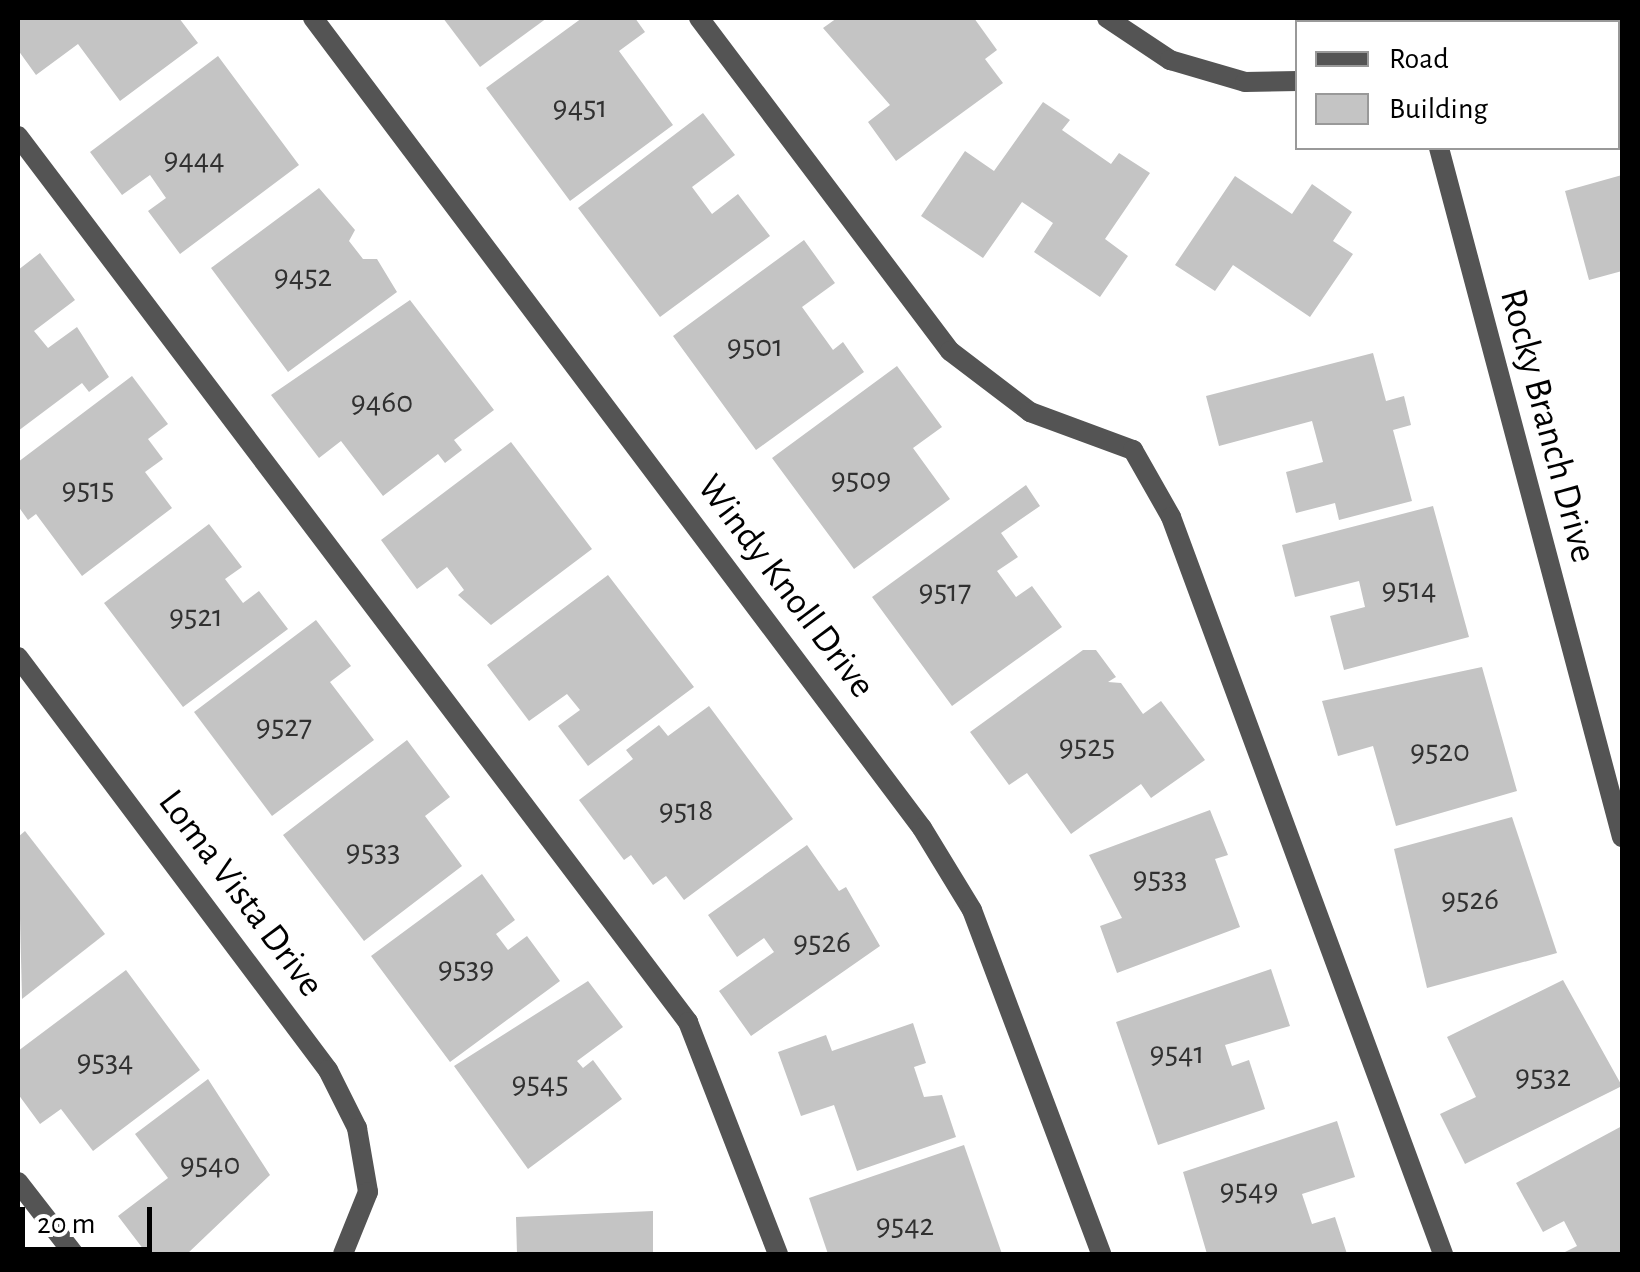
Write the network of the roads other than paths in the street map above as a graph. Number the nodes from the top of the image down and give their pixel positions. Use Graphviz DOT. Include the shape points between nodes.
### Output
graph roads {
  1 [pos="313,18"];
  2 [pos="698,18"];
  3 [pos="1107,18"];
  4 [pos="1295,82"];
  5 [pos="18,136"];
  6 [pos="1440,150"];
  7 [pos="18,657"];
  8 [pos="1622,837"];
  9 [pos="18,1182"];
  10 [pos="74,1254"];
  11 [pos="343,1254"];
  12 [pos="778,1254"];
  13 [pos="1101,1254"];
  14 [pos="1443,1254"];
  1 -- 13 [label="street, Windy Knoll Drive" via="922,828 972,910"];
  2 -- 14 [label="street" via="950,351 1030,412 1133,450 1171,517"];
  3 -- 4 [label="street" via="1170,60 1245,82"];
  5 -- 12 [label="street" via="688,1022"];
  6 -- 8 [label="street, Rocky Branch Drive"];
  7 -- 11 [label="street, Loma Vista Drive" via="328,1070 357,1128 368,1192"];
  9 -- 10 [label="street"];
}
